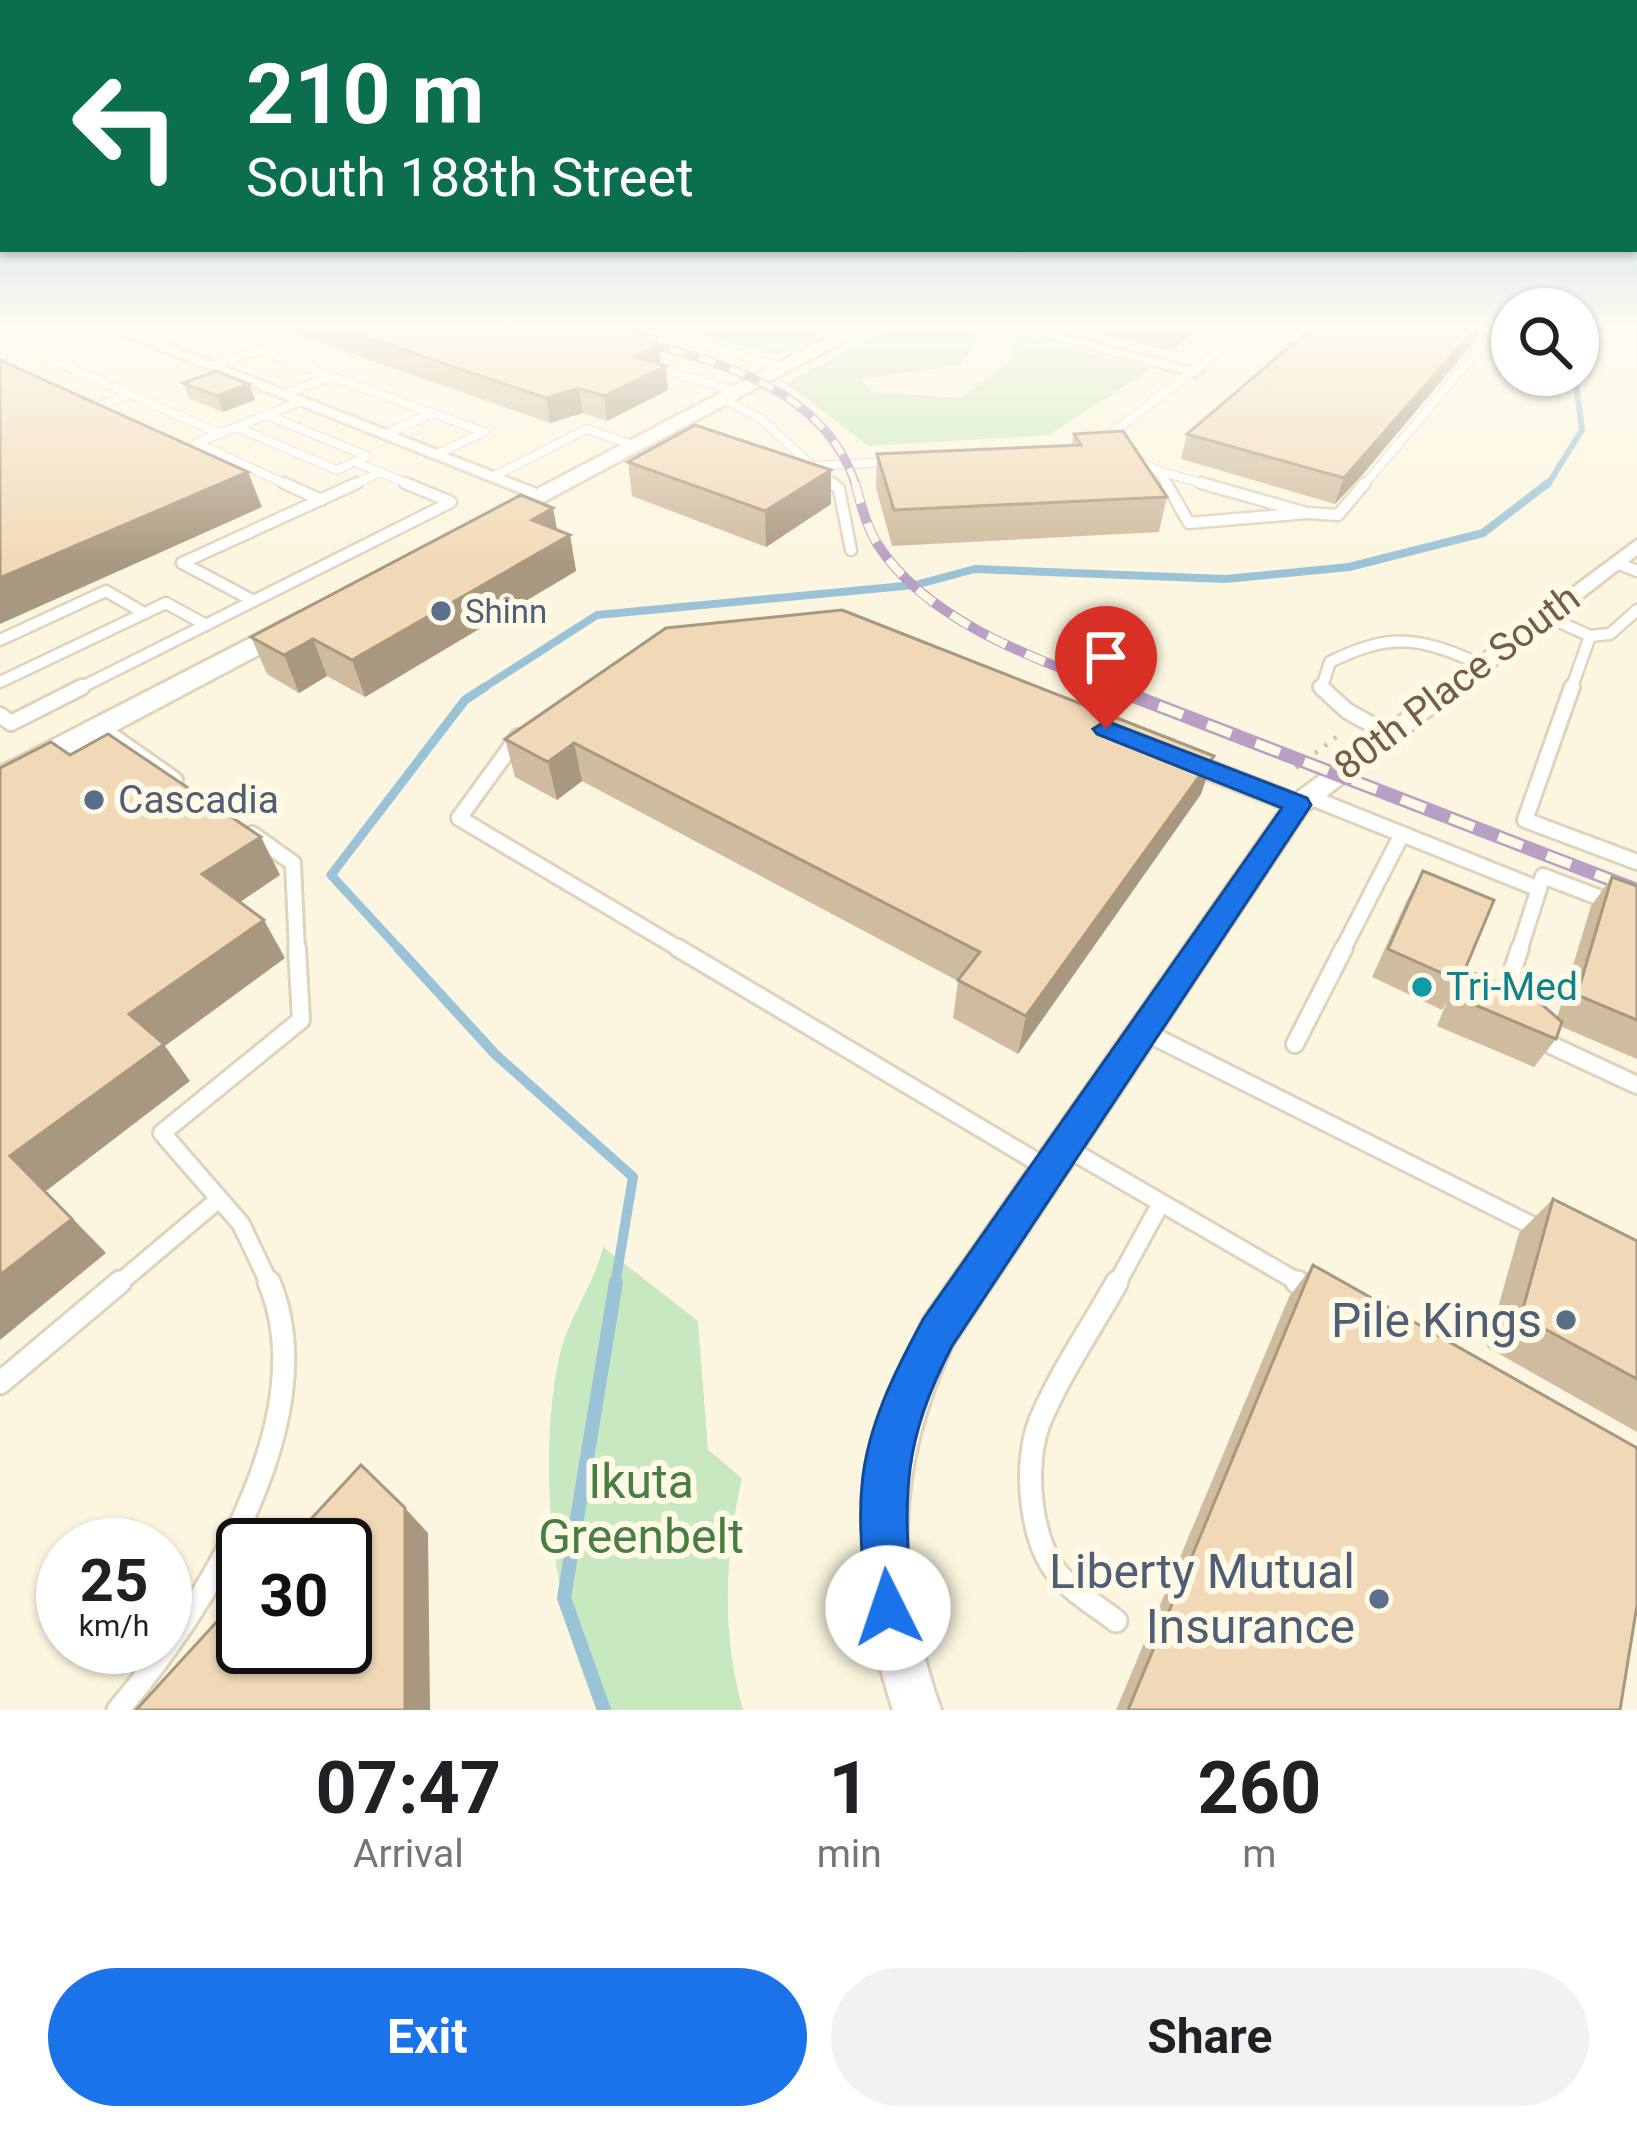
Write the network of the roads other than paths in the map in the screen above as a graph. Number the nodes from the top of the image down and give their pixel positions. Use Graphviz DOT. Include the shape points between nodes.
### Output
graph roads {
  1 [pos="102,405"];
  2 [pos="155,405"];
  3 [pos="292,405"];
  4 [pos="312,405"];
  5 [pos="410,405"];
  6 [pos="708,405"];
  7 [pos="742,405"];
  8 [pos="1149,405"];
  9 [pos="1432,405"];
  10 [pos="88,410"];
  11 [pos="432,413"];
  12 [pos="267,415"];
  13 [pos="236,427"];
  14 [pos="220,434"];
  15 [pos="386,434"];
  16 [pos="1098,443"];
  17 [pos="633,445"];
  18 [pos="1085,448"];
  19 [pos="437,454"];
  20 [pos="898,461"];
  21 [pos="355,462"];
  22 [pos="812,466"];
  23 [pos="1159,471"];
  24 [pos="379,472"];
  25 [pos="494,476"];
  26 [pos="540,494"];
  27 [pos="321,500"];
  28 [pos="1306,513"];
  29 [pos="477,527"];
  30 [pos="851,550"];
  31 [pos="1630,560"];
  32 [pos="254,602"];
  33 [pos="331,605"];
  34 [pos="1637,610"];
  35 [pos="144,613"];
  36 [pos="1544,615"];
  37 [pos="206,625"];
  38 [pos="1590,636"];
  39 [pos="0,640"];
  40 [pos="1480,664"];
  41 [pos="0,682"];
  42 [pos="0,716"];
  43 [pos="540,721"];
  44 [pos="1376,727"];
  45 [pos="101,728"];
  46 [pos="1162,752"];
  47 [pos="0,781"];
  48 [pos="1300,789"];
  49 [pos="197,795"];
  50 [pos="235,822"];
  51 [pos="1402,834"];
  52 [pos="1637,862"];
  53 [pos="1539,889"];
  54 [pos="1637,912"];
  55 [pos="1143,1031"];
  56 [pos="1295,1043"];
  57 [pos="1637,1084"];
  58 [pos="1057,1158"];
  59 [pos="219,1199"];
  60 [pos="1161,1203"];
  61 [pos="1551,1235"];
  62 [pos="1327,1299"];
  63 [pos="0,1383"];
  64 [pos="1116,1621"];
  65 [pos="118,1710"];
  66 [pos="917,1710"];
  1 -- 10 [label="lane"];
  2 -- 14 [label="lane"];
  3 -- 12 [label="lane"];
  4 -- 15 [label="street"];
  5 -- 11 [label="lane"];
  6 -- 17 [label="street"];
  7 -- 22 [label="lane"];
  8 -- 16 [label="lane"];
  9 -- 28 [label="lane" via="1338,515"];
  11 -- 15 [label="lane"];
  11 -- 19 [label="lane" via="484,432"];
  12 -- 13 [label="lane"];
  12 -- 21 [label="lane" via="367,457"];
  13 -- 14 [label="lane"];
  13 -- 21 [label="lane" via="337,470"];
  14 -- 27 [label="lane" via="196,443"];
  15 -- 19 [label="street"];
  16 -- 18 [label="lane"];
  16 -- 23 [label="lane"];
  17 -- 25 [label="lane" via="587,429"];
  17 -- 26 [label="street"];
  19 -- 25 [label="street"];
  20 -- 22 [label="lane"];
  21 -- 24 [label="lane"];
  22 -- 30 [label="lane" via="839,489"];
  23 -- 28 [label="lane"];
  23 -- 28 [label="lane" via="1189,523"];
  24 -- 27 [label="lane"];
  24 -- 32 [label="lane" via="451,502"];
  25 -- 26 [label="street"];
  26 -- 29 [label="street"];
  27 -- 32 [label="lane" via="182,563"];
  31 -- 36 [label="street, 80th Place South"];
  32 -- 37 [label="lane"];
  33 -- 45 [label="street"];
  34 -- 38 [label="lane" via="1610,634"];
  35 -- 37 [label="lane" via="166,603"];
  35 -- 39 [label="lane" via="106,591"];
  35 -- 41 [label="lane"];
  36 -- 38 [label="lane"];
  36 -- 40 [label="street, 80th Place South"];
  37 -- 42 [label="lane" via="11,723"];
  38 -- 52 [label="lane" via="1525,820"];
  40 -- 44 [label="street, 80th Place South"];
  40 -- 44 [label="lane" via="1408,636 1364,644 1330,662 1319,681 1328,698"];
  43 -- 58 [label="lane" via="512,741 459,818"];
  44 -- 48 [label="street, 80th Place South"];
  45 -- 47 [label="street"];
  45 -- 49 [label="lane"];
  46 -- 48 [label="street"];
  48 -- 51 [label="lane"];
  48 -- 55 [label="street, 80th Place South"];
  50 -- 59 [label="lane" via="293,863 301,1020 162,1133"];
  51 -- 53 [label="lane"];
  51 -- 56 [label="lane"];
  53 -- 54 [label="lane" via="1544,876"];
  53 -- 57 [label="lane" via="1501,998 1553,1046"];
  55 -- 58 [label="street, 80th Place South"];
  55 -- 61 [label="lane"];
  58 -- 60 [label="lane"];
  58 -- 66 [label="street, 80th Place South" via="938,1332 895,1429 883,1485 884,1581 891,1635"];
  59 -- 63 [label="lane"];
  59 -- 65 [label="lane" via="251,1239 269,1282 282,1349 279,1412 250,1505 213,1582"];
  60 -- 62 [label="lane"];
  60 -- 64 [label="lane" via="1039,1423 1030,1454 1034,1510 1053,1570"];
}
